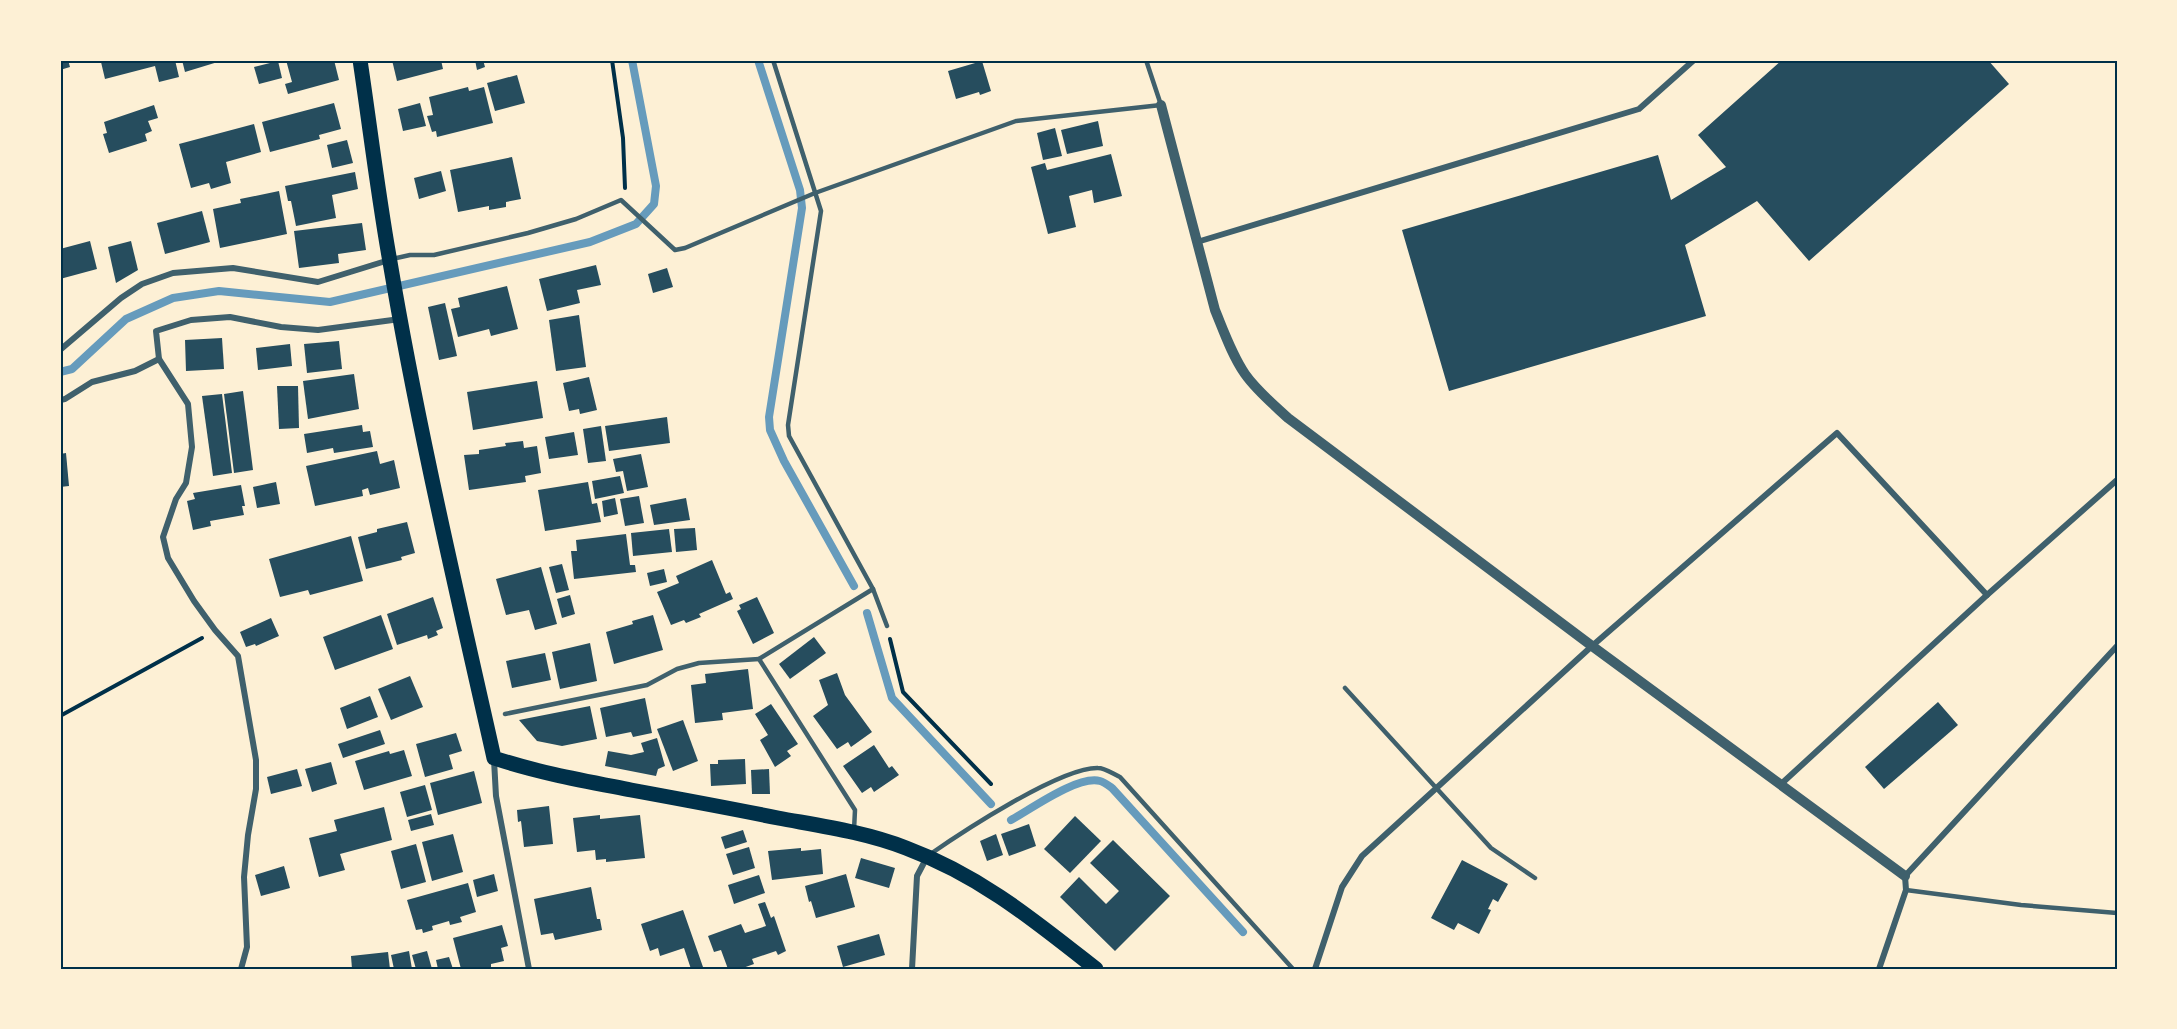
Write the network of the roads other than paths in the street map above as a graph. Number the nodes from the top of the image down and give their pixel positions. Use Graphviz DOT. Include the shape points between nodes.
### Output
graph roads {
  1 [pos="360,60"];
  2 [pos="773,60"];
  3 [pos="1146,60"];
  4 [pos="1694,60"];
  5 [pos="1161,105"];
  6 [pos="813,195"];
  7 [pos="1197,242"];
  8 [pos="390,264"];
  9 [pos="399,311"];
  10 [pos="60,350"];
  11 [pos="159,359"];
  12 [pos="60,400"];
  13 [pos="2117,480"];
  14 [pos="873,589"];
  15 [pos="1987,595"];
  16 [pos="887,626"];
  17 [pos="1592,646"];
  18 [pos="2117,646"];
  19 [pos="759,660"];
  20 [pos="1345,688"];
  21 [pos="505,714"];
  22 [pos="494,758"];
  23 [pos="1780,784"];
  24 [pos="1437,787"];
  25 [pos="854,832"];
  26 [pos="927,856"];
  27 [pos="1905,876"];
  28 [pos="1535,878"];
  29 [pos="1906,890"];
  30 [pos="2117,913"];
  31 [pos="241,969"];
  32 [pos="529,969"];
  33 [pos="912,969"];
  34 [pos="1096,969"];
  35 [pos="1293,969"];
  36 [pos="1315,969"];
  37 [pos="1879,969"];
  1 -- 8 [label="main road"];
  2 -- 6 [label="lane"];
  3 -- 5 [label="lane"];
  4 -- 7 [label="street" via="1638,109"];
  5 -- 6 [label="lane" via="1016,121"];
  5 -- 7 [label="street"];
  6 -- 8 [label="lane" via="686,249 675,250 621,200 528,233 434,255 410,255"];
  6 -- 14 [label="lane" via="821,211 789,436"];
  7 -- 17 [label="street" via="1225,334 1245,374 1261,393 1288,418"];
  8 -- 9 [label="main road"];
  8 -- 10 [label="street" via="318,282 233,268 173,273 142,284 121,298"];
  9 -- 11 [label="street" via="318,330 230,317 191,320 156,331"];
  9 -- 22 [label="main road"];
  11 -- 12 [label="street" via="135,371 92,382"];
  11 -- 31 [label="street" via="188,405 192,447 186,483 163,537 168,558 215,630 238,656 256,760 244,877 247,947"];
  13 -- 15 [label="street"];
  14 -- 16 [label="lane"];
  14 -- 19 [label="lane"];
  15 -- 17 [label="street" via="1837,433"];
  15 -- 23 [label="street"];
  17 -- 23 [label="street"];
  17 -- 24 [label="street"];
  18 -- 27 [label="street"];
  19 -- 21 [label="lane" via="699,663 677,669 647,685"];
  19 -- 25 [label="lane" via="855,810"];
  20 -- 24 [label="lane"];
  22 -- 25 [label="main road" via="601,784"];
  22 -- 32 [label="street" via="496,796"];
  23 -- 27 [label="street"];
  24 -- 28 [label="lane" via="1491,848"];
  24 -- 36 [label="street" via="1362,856 1342,887"];
  25 -- 26 [label="main road"];
  26 -- 33 [label="street" via="917,876"];
  26 -- 34 [label="main road" via="1015,906"];
  26 -- 35 [label="lane" via="969,827 1044,786 1078,770 1101,768 1119,777"];
  27 -- 29 [label="street"];
  29 -- 30 [label="lane"];
  29 -- 37 [label="street"];
}
